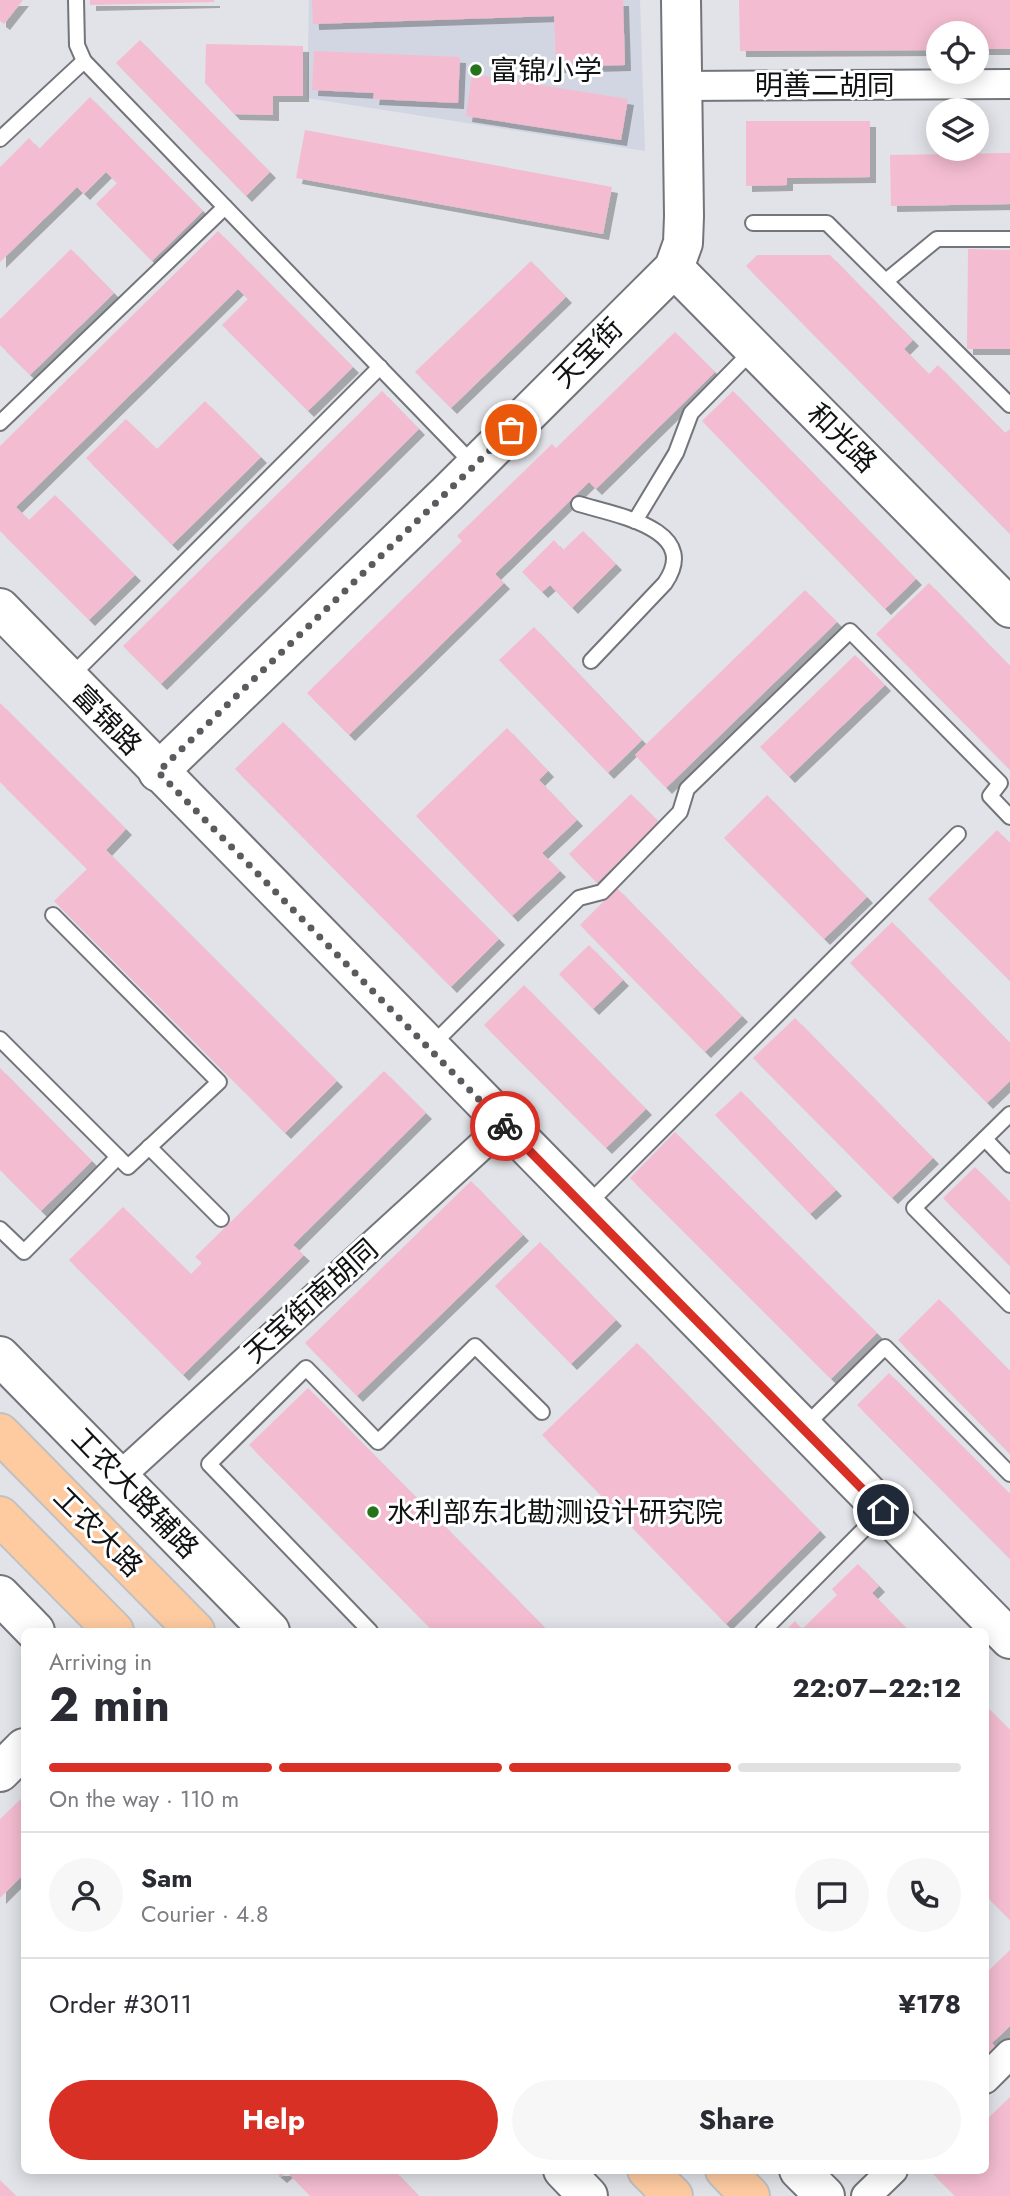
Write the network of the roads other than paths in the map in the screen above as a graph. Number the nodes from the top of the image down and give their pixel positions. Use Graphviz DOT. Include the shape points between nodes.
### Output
graph roads {
  1 [pos="76,0"];
  2 [pos="681,0"];
  3 [pos="84,61"];
  4 [pos="1010,84"];
  5 [pos="682,86"];
  6 [pos="0,139"];
  7 [pos="225,207"];
  8 [pos="753,223"];
  9 [pos="1010,239"];
  10 [pos="674,268"];
  11 [pos="886,281"];
  12 [pos="754,349"];
  13 [pos="380,368"];
  14 [pos="1010,405"];
  15 [pos="0,424"];
  16 [pos="475,467"];
  17 [pos="579,504"];
  18 [pos="635,522"];
  19 [pos="0,608"];
  20 [pos="1010,608"];
  21 [pos="591,661"];
  22 [pos="68,679"];
  23 [pos="158,772"];
  24 [pos="1010,817"];
  25 [pos="958,834"];
  26 [pos="53,915"];
  27 [pos="0,1039"];
  28 [pos="429,1049"];
  29 [pos="1010,1114"];
  30 [pos="504,1125"];
  31 [pos="985,1139"];
  32 [pos="149,1147"];
  33 [pos="118,1157"];
  34 [pos="1010,1165"];
  35 [pos="585,1207"];
  36 [pos="221,1219"];
  37 [pos="0,1228"];
  38 [pos="1010,1305"];
  39 [pos="0,1356"];
  40 [pos="542,1412"];
  41 [pos="803,1428"];
  42 [pos="0,1433"];
  43 [pos="1010,1474"];
  44 [pos="119,1477"];
  45 [pos="883,1510"];
  46 [pos="0,1516"];
  47 [pos="0,1595"];
  48 [pos="32,1628"];
  49 [pos="111,1628"];
  50 [pos="192,1628"];
  51 [pos="267,1628"];
  52 [pos="367,1628"];
  53 [pos="765,1628"];
  54 [pos="1010,1639"];
  55 [pos="21,1751"];
  56 [pos="0,1772"];
  57 [pos="1010,2054"];
  58 [pos="989,2075"];
  59 [pos="567,2174"];
  60 [pos="651,2174"];
  61 [pos="729,2174"];
  62 [pos="803,2174"];
  63 [pos="889,2174"];
  64 [pos="589,2196"];
  65 [pos="673,2196"];
  66 [pos="750,2196"];
  67 [pos="825,2196"];
  68 [pos="866,2196"];
  1 -- 3 [label="lane" via="77,45"];
  2 -- 5 [label="street"];
  3 -- 6 [label="lane"];
  3 -- 7 [label="lane"];
  4 -- 5 [label="street, 明善二胡同"];
  5 -- 10 [label="street" via="683,243"];
  7 -- 13 [label="lane"];
  7 -- 15 [label="lane"];
  8 -- 11 [label="lane" via="827,223"];
  9 -- 11 [label="lane" via="937,239"];
  10 -- 12 [label="street, 和光路"];
  10 -- 16 [label="street, 天宝街"];
  11 -- 14 [label="lane"];
  12 -- 18 [label="lane" via="691,413 677,453"];
  12 -- 20 [label="street, 和光路"];
  13 -- 16 [label="lane"];
  13 -- 22 [label="lane"];
  16 -- 23 [label="street, 天宝街"];
  17 -- 18 [label="lane"];
  18 -- 21 [label="lane" via="664,535 675,552 673,571"];
  19 -- 22 [label="street, 富锦路"];
  22 -- 23 [label="street, 富锦路"];
  23 -- 28 [label="street, 富锦路"];
  24 -- 28 [label="lane" via="990,796 1000,783 850,631 687,789 680,812 602,892 579,898"];
  25 -- 35 [label="lane"];
  26 -- 32 [label="lane" via="219,1082"];
  27 -- 33 [label="lane"];
  28 -- 30 [label="street, 富锦路"];
  29 -- 31 [label="lane"];
  30 -- 35 [label="street, 富锦路"];
  30 -- 44 [label="street, 天宝街南胡同"];
  31 -- 34 [label="lane"];
  31 -- 38 [label="lane" via="914,1208"];
  32 -- 33 [label="lane" via="128,1167"];
  32 -- 36 [label="lane"];
  33 -- 37 [label="lane" via="24,1252"];
  35 -- 41 [label="street, 富锦路"];
  39 -- 44 [label="street, 工农大路辅路"];
  40 -- 52 [label="lane" via="475,1346 379,1442 306,1368 209,1464"];
  41 -- 43 [label="lane" via="885,1348"];
  41 -- 45 [label="street, 富锦路"];
  42 -- 50 [label="main road, 工农大路"];
  44 -- 51 [label="street, 工农大路辅路"];
  45 -- 53 [label="lane"];
  45 -- 54 [label="street, 富锦路"];
  46 -- 49 [label="main road, 工农大路"];
  47 -- 48 [label="street"];
  55 -- 56 [label="street"];
  57 -- 58 [label="street"];
  59 -- 64 [label="street"];
  60 -- 65 [label="main road"];
  61 -- 66 [label="main road"];
  62 -- 67 [label="street"];
  63 -- 68 [label="street"];
}
